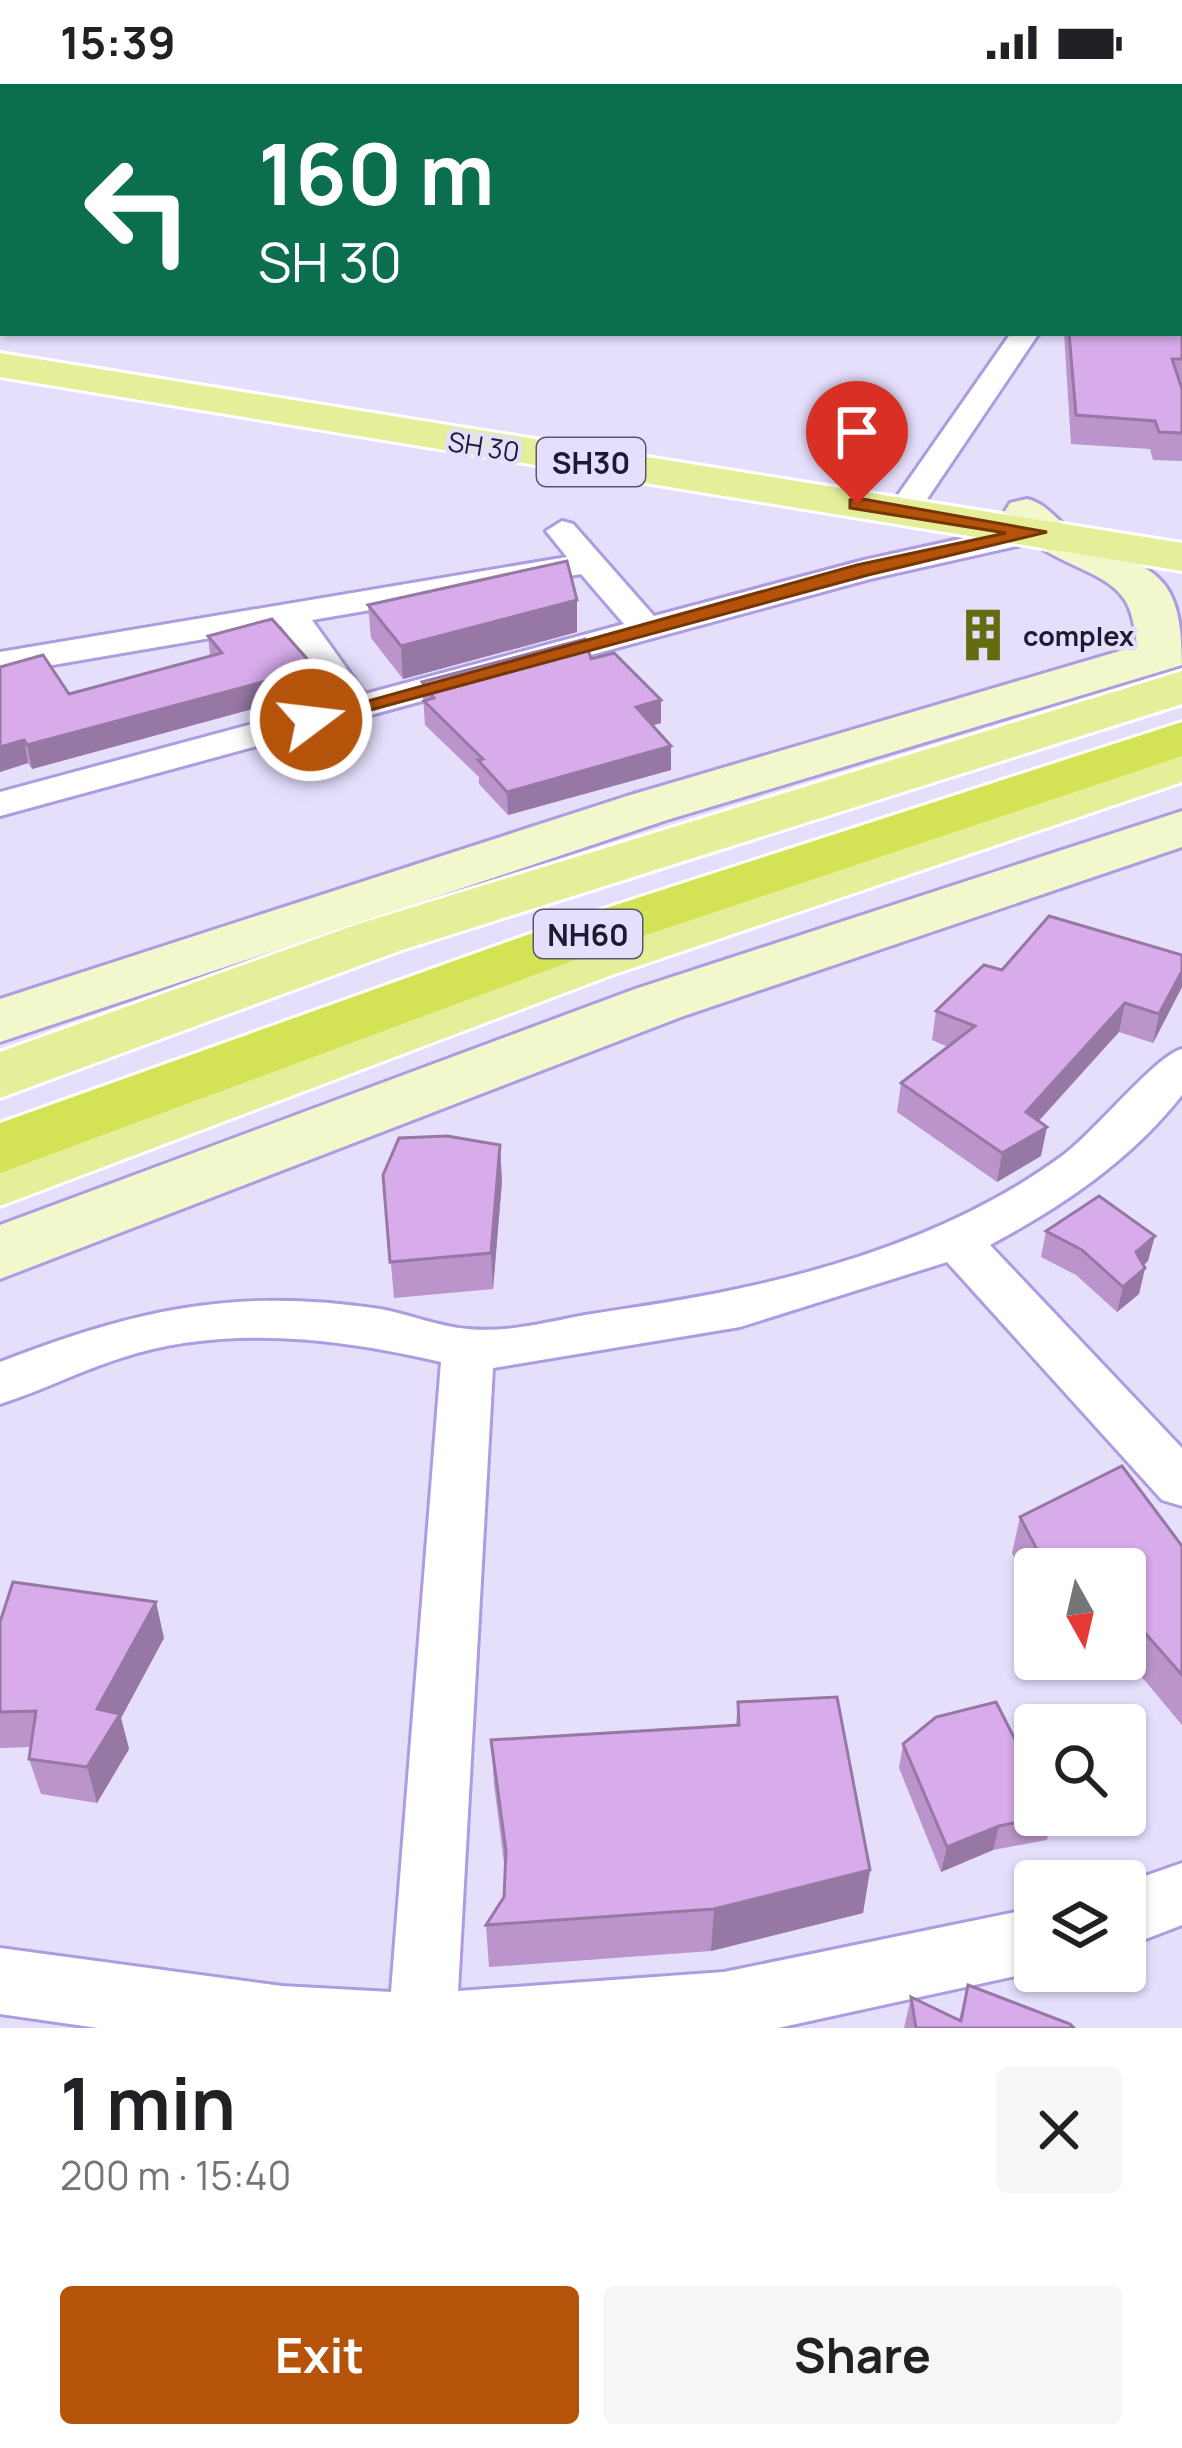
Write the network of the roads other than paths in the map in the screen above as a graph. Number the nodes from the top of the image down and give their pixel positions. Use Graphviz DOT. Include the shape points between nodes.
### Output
graph roads {
  1 [pos="1023,336"];
  2 [pos="0,346"];
  3 [pos="0,365"];
  4 [pos="914,495"];
  5 [pos="1032,522"];
  6 [pos="562,531"];
  7 [pos="1182,537"];
  8 [pos="1182,556"];
  9 [pos="590,563"];
  10 [pos="290,614"];
  11 [pos="646,629"];
  12 [pos="0,663"];
  13 [pos="1176,663"];
  14 [pos="356,708"];
  15 [pos="1182,710"];
  16 [pos="1182,738"];
  17 [pos="1182,764"];
  18 [pos="0,804"];
  19 [pos="1182,828"];
  20 [pos="0,1021"];
  21 [pos="1182,1064"];
  22 [pos="0,1076"];
  23 [pos="0,1103"];
  24 [pos="0,1149"];
  25 [pos="0,1181"];
  26 [pos="957,1241"];
  27 [pos="0,1253"];
  28 [pos="468,1349"];
  29 [pos="0,1384"];
  30 [pos="1182,1484"];
  31 [pos="1182,1894"];
  32 [pos="1146,1907"];
  33 [pos="1014,1944"];
  34 [pos="0,1982"];
  35 [pos="422,2028"];
  1 -- 4 [label="street"];
  2 -- 4 [label="main road, SH 30 / SH30"];
  3 -- 5 [label="main road, SH 30 / SH30"];
  4 -- 5 [label="main road, SH 30 / SH30"];
  5 -- 7 [label="main road, SH 30 / SH30"];
  5 -- 8 [label="main road, SH 30 / SH30"];
  5 -- 11 [label="street"];
  5 -- 13 [label="street" via="1144,591"];
  6 -- 9 [label="street"];
  9 -- 10 [label="street"];
  9 -- 11 [label="street"];
  10 -- 12 [label="street"];
  10 -- 14 [label="street"];
  11 -- 14 [label="street"];
  13 -- 20 [label="street" via="647,808"];
  13 -- 22 [label="main road"];
  14 -- 18 [label="street"];
  15 -- 23 [label="highway, NH60" via="522,914"];
  16 -- 24 [label="highway, NH60" via="307,1030"];
  17 -- 25 [label="main road" via="307,1059"];
  19 -- 27 [label="street" via="658,1003"];
  21 -- 26 [label="street" via="1143,1116 1055,1190"];
  26 -- 28 [label="street" via="681,1321"];
  26 -- 30 [label="street"];
  28 -- 29 [label="street" via="306,1320 217,1320 117,1338"];
  28 -- 35 [label="street"];
  31 -- 32 [label="street"];
  33 -- 35 [label="street" via="724,2006"];
  34 -- 35 [label="street" via="282,2020"];
}
